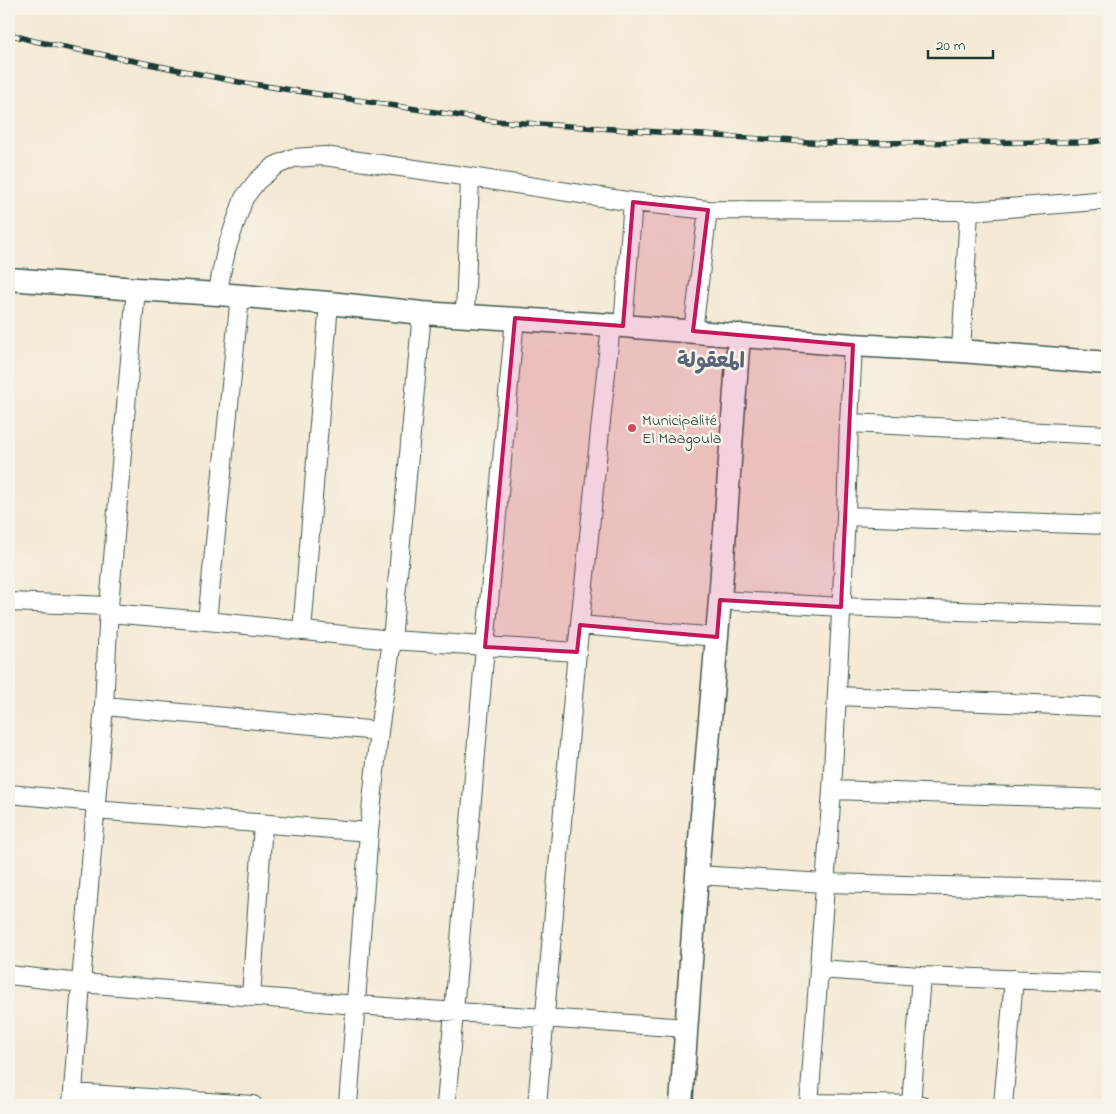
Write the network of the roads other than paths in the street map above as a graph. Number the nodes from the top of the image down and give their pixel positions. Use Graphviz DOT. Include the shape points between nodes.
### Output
graph roads {
  1 [pos="470,177"];
  2 [pos="1107,200"];
  3 [pos="633,202"];
  4 [pos="708,210"];
  5 [pos="969,211"];
  6 [pos="9,279"];
  7 [pos="136,289"];
  8 [pos="218,294"];
  9 [pos="240,296"];
  10 [pos="329,303"];
  11 [pos="422,313"];
  12 [pos="465,315"];
  13 [pos="515,318"];
  14 [pos="617,325"];
  15 [pos="693,331"];
  16 [pos="740,335"];
  17 [pos="854,345"];
  18 [pos="962,351"];
  19 [pos="1107,363"];
  20 [pos="849,423"];
  21 [pos="1107,435"];
  22 [pos="846,516"];
  23 [pos="1107,526"];
  24 [pos="720,600"];
  25 [pos="9,602"];
  26 [pos="841,608"];
  27 [pos="108,610"];
  28 [pos="1107,616"];
  29 [pos="206,621"];
  30 [pos="580,625"];
  31 [pos="302,630"];
  32 [pos="717,638"];
  33 [pos="392,640"];
  34 [pos="485,647"];
  35 [pos="577,652"];
  36 [pos="836,696"];
  37 [pos="104,706"];
  38 [pos="1107,707"];
  39 [pos="379,731"];
  40 [pos="832,790"];
  41 [pos="9,794"];
  42 [pos="1107,799"];
  43 [pos="95,806"];
  44 [pos="263,824"];
  45 [pos="369,832"];
  46 [pos="697,875"];
  47 [pos="824,883"];
  48 [pos="1107,890"];
  49 [pos="819,969"];
  50 [pos="9,975"];
  51 [pos="921,976"];
  52 [pos="1014,979"];
  53 [pos="1107,982"];
  54 [pos="81,983"];
  55 [pos="251,997"];
  56 [pos="356,1005"];
  57 [pos="454,1011"];
  58 [pos="544,1018"];
  59 [pos="688,1028"];
  60 [pos="73,1099"];
  61 [pos="809,1104"];
  62 [pos="253,1105"];
  63 [pos="348,1105"];
  64 [pos="446,1105"];
  65 [pos="537,1105"];
  66 [pos="681,1105"];
  67 [pos="911,1105"];
  68 [pos="923,1105"];
  69 [pos="1003,1105"];
  1 -- 3 [label="street"];
  1 -- 8 [label="street" via="324,156 293,158 275,166 244,198 227,247"];
  1 -- 12 [label="street"];
  2 -- 5 [label="street"];
  3 -- 4 [label="street"];
  3 -- 14 [label="street"];
  4 -- 5 [label="street"];
  4 -- 15 [label="street"];
  5 -- 18 [label="street"];
  6 -- 7 [label="street"];
  7 -- 8 [label="street"];
  7 -- 27 [label="street"];
  8 -- 9 [label="street"];
  9 -- 10 [label="street"];
  9 -- 29 [label="street"];
  10 -- 11 [label="street"];
  10 -- 31 [label="street"];
  11 -- 12 [label="street"];
  11 -- 33 [label="street"];
  12 -- 13 [label="street"];
  13 -- 14 [label="street"];
  13 -- 34 [label="street"];
  14 -- 15 [label="street"];
  14 -- 30 [label="street"];
  15 -- 16 [label="street"];
  16 -- 17 [label="street"];
  16 -- 24 [label="street"];
  17 -- 18 [label="street"];
  17 -- 20 [label="street"];
  18 -- 19 [label="street"];
  20 -- 21 [label="street"];
  20 -- 22 [label="street"];
  22 -- 23 [label="street"];
  22 -- 26 [label="street"];
  24 -- 26 [label="street"];
  24 -- 32 [label="street"];
  25 -- 27 [label="street"];
  26 -- 28 [label="street"];
  26 -- 36 [label="street"];
  27 -- 29 [label="street"];
  27 -- 37 [label="street"];
  29 -- 31 [label="street"];
  30 -- 32 [label="street"];
  30 -- 35 [label="street"];
  31 -- 33 [label="street"];
  32 -- 46 [label="street"];
  33 -- 34 [label="street"];
  33 -- 39 [label="street"];
  34 -- 35 [label="street"];
  34 -- 57 [label="street"];
  35 -- 58 [label="street"];
  36 -- 38 [label="street"];
  36 -- 40 [label="street"];
  37 -- 39 [label="street"];
  37 -- 43 [label="street"];
  39 -- 45 [label="street"];
  40 -- 42 [label="street"];
  40 -- 47 [label="street"];
  41 -- 43 [label="street"];
  43 -- 44 [label="street"];
  43 -- 54 [label="street"];
  44 -- 45 [label="street"];
  44 -- 55 [label="street"];
  45 -- 56 [label="street"];
  46 -- 47 [label="street"];
  46 -- 59 [label="street"];
  47 -- 48 [label="street"];
  47 -- 49 [label="street"];
  49 -- 51 [label="street"];
  49 -- 61 [label="street"];
  50 -- 54 [label="street"];
  51 -- 52 [label="street"];
  51 -- 67 [label="street"];
  52 -- 53 [label="street"];
  52 -- 69 [label="street"];
  54 -- 55 [label="street"];
  54 -- 60 [label="street"];
  55 -- 56 [label="street"];
  56 -- 57 [label="street"];
  56 -- 63 [label="street"];
  57 -- 58 [label="street"];
  57 -- 64 [label="street"];
  58 -- 59 [label="street"];
  58 -- 65 [label="street"];
  59 -- 66 [label="street"];
  60 -- 62 [label="street"];
  61 -- 67 [label="street"];
  67 -- 68 [label="street"];
}
